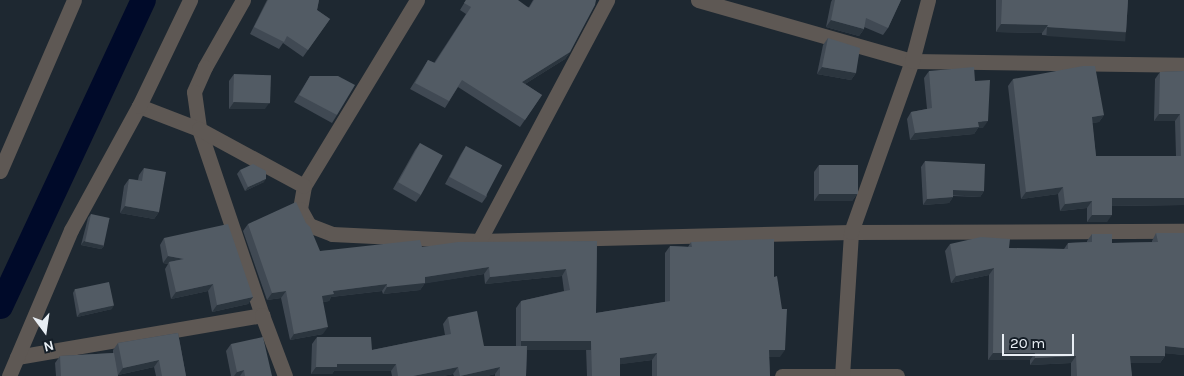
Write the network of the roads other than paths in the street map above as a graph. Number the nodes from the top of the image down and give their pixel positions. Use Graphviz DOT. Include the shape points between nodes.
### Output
graph roads {
  1 [pos="74,0"];
  2 [pos="190,0"];
  3 [pos="243,0"];
  4 [pos="417,0"];
  5 [pos="607,0"];
  6 [pos="698,0"];
  7 [pos="928,0"];
  8 [pos="912,61"];
  9 [pos="1184,65"];
  10 [pos="139,106"];
  11 [pos="199,128"];
  12 [pos="0,171"];
  13 [pos="304,186"];
  14 [pos="1184,231"];
  15 [pos="851,232"];
  16 [pos="478,241"];
  17 [pos="262,315"];
  18 [pos="17,358"];
  19 [pos="842,375"];
  20 [pos="9,376"];
  21 [pos="285,376"];
  22 [pos="782,376"];
  23 [pos="897,376"];
  1 -- 12 [label="street"];
  2 -- 10 [label="street"];
  3 -- 11 [label="street" via="194,92"];
  4 -- 13 [label="street"];
  5 -- 16 [label="street"];
  6 -- 8 [label="street"];
  7 -- 8 [label="street"];
  8 -- 9 [label="street"];
  8 -- 15 [label="street"];
  10 -- 11 [label="street"];
  10 -- 18 [label="street" via="71,230"];
  11 -- 13 [label="street"];
  11 -- 17 [label="street"];
  13 -- 16 [label="street" via="300,209 309,225 332,234"];
  14 -- 15 [label="street"];
  15 -- 16 [label="street"];
  15 -- 19 [label="street"];
  17 -- 18 [label="street"];
  17 -- 21 [label="street"];
  18 -- 20 [label="street"];
  19 -- 22 [label="street"];
  19 -- 23 [label="street"];
}
